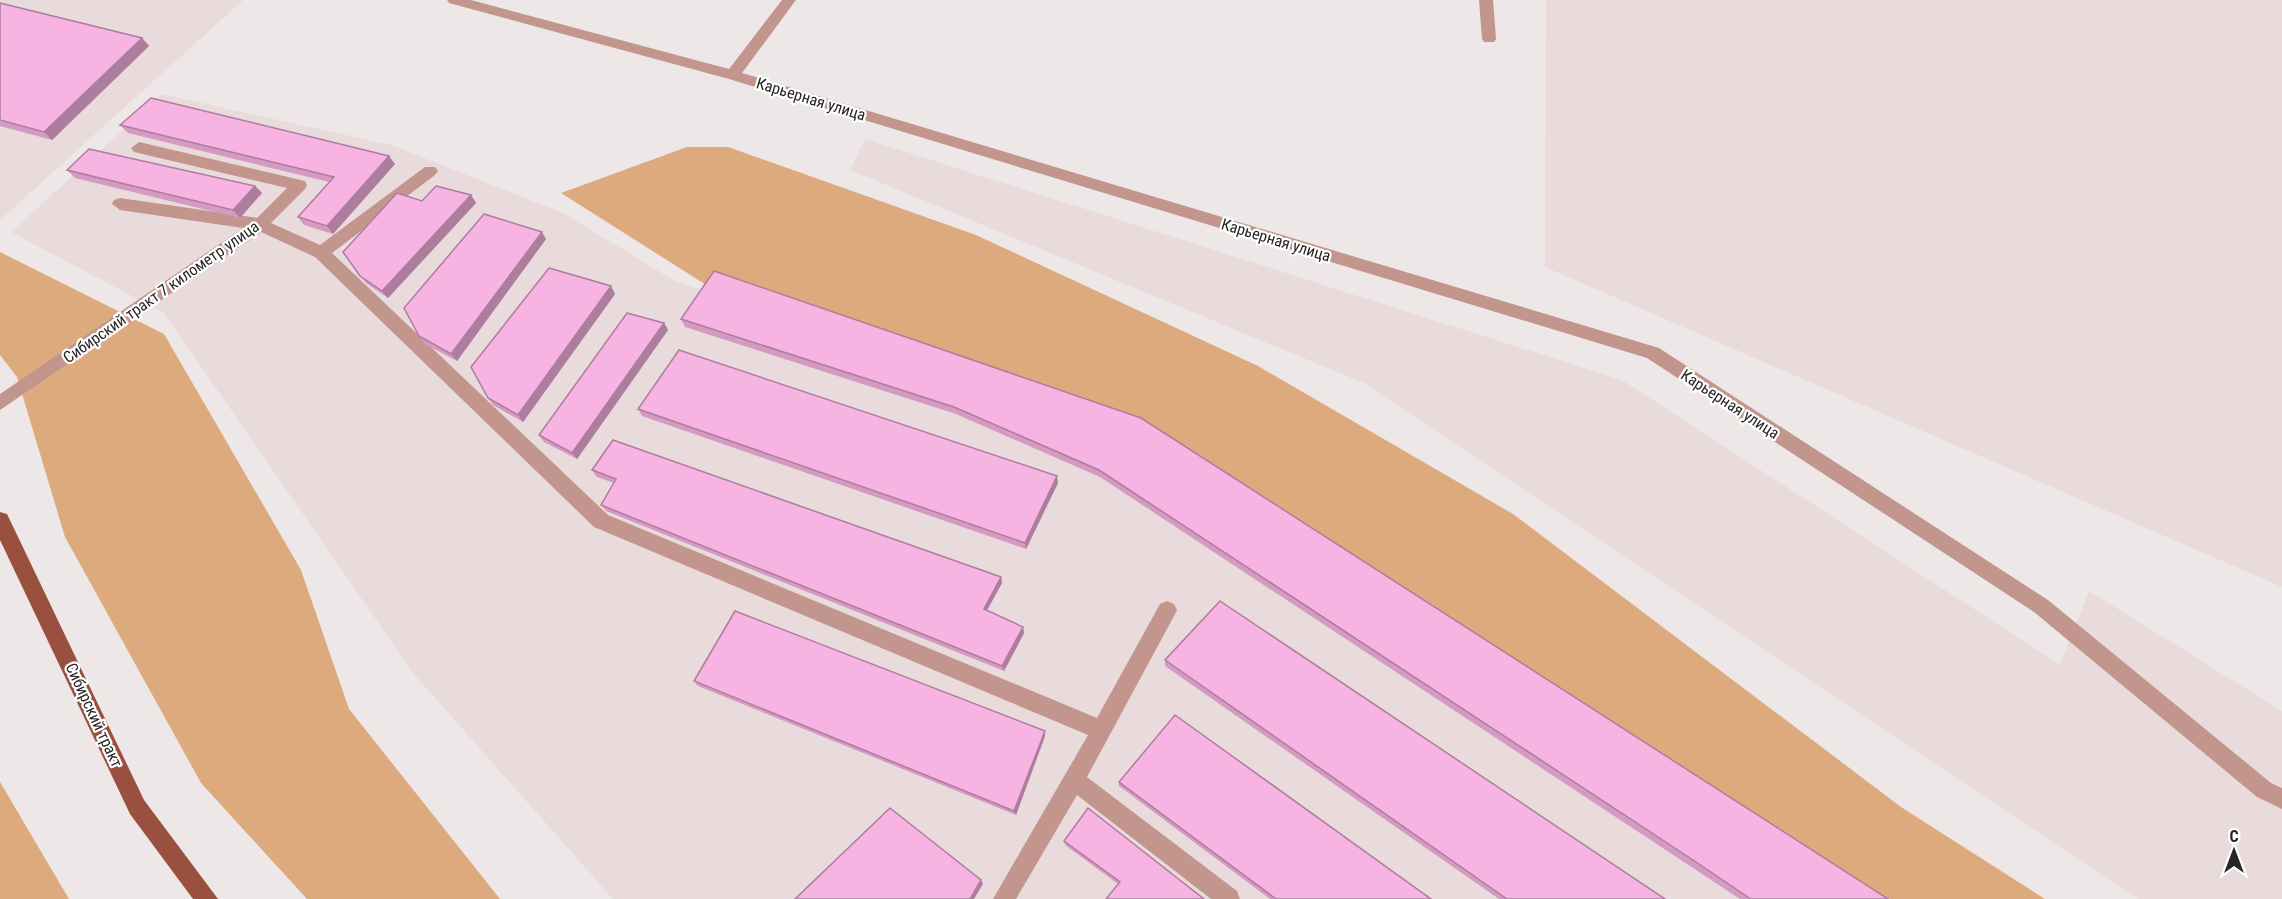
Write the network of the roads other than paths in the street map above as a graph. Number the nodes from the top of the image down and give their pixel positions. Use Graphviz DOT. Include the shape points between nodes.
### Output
graph roads {
  1 [pos="454,0"];
  2 [pos="789,0"];
  3 [pos="1486,0"];
  4 [pos="1489,39"];
  5 [pos="732,75"];
  6 [pos="139,148"];
  7 [pos="430,171"];
  8 [pos="120,204"];
  9 [pos="260,225"];
  10 [pos="321,253"];
  11 [pos="0,403"];
  12 [pos="0,520"];
  13 [pos="1167,610"];
  14 [pos="1101,730"];
  15 [pos="1074,780"];
  16 [pos="2282,800"];
  17 [pos="207,899"];
  18 [pos="1004,899"];
  19 [pos="1229,899"];
  1 -- 5 [label="street, Карьерная улица"];
  2 -- 5 [label="street"];
  3 -- 4 [label="street"];
  5 -- 16 [label="street, Карьерная улица" via="1653,353 2041,606 2264,790"];
  6 -- 9 [label="street, Сибирский тракт 7 километр улица" via="299,185"];
  7 -- 10 [label="street"];
  8 -- 9 [label="street"];
  9 -- 10 [label="street"];
  9 -- 11 [label="street, Сибирский тракт 7 километр улица"];
  10 -- 14 [label="street" via="601,521"];
  12 -- 17 [label="main road, Сибирский тракт" via="137,807"];
  13 -- 14 [label="street"];
  14 -- 15 [label="street"];
  15 -- 18 [label="street"];
  15 -- 19 [label="street"];
}
